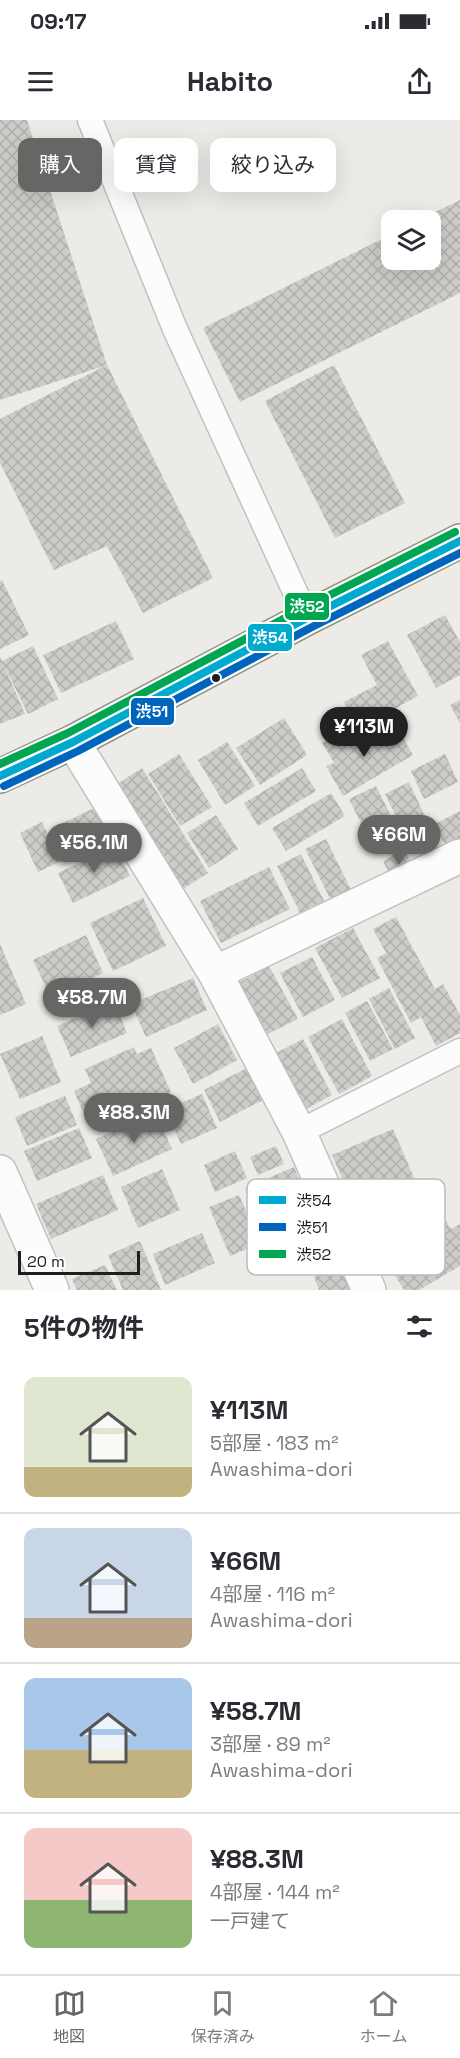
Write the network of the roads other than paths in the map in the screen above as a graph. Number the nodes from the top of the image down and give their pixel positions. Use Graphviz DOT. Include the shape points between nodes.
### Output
graph roads {
  1 [pos="90,120"];
  2 [pos="460,541"];
  3 [pos="307,618"];
  4 [pos="73,742"];
  5 [pos="0,776"];
  6 [pos="460,856"];
  7 [pos="215,973"];
  8 [pos="460,1051"];
  9 [pos="299,1132"];
  10 [pos="0,1172"];
  11 [pos="320,1179"];
  12 [pos="362,1275"];
  13 [pos="51,1290"];
  14 [pos="369,1290"];
  1 -- 3 [label="lane" via="175,329"];
  2 -- 3 [label="main road"];
  3 -- 4 [label="main road"];
  4 -- 5 [label="main road"];
  4 -- 7 [label="street"];
  6 -- 7 [label="street"];
  7 -- 9 [label="street"];
  8 -- 9 [label="lane"];
  9 -- 11 [label="street"];
  10 -- 13 [label="street"];
  12 -- 14 [label="street"];
}
